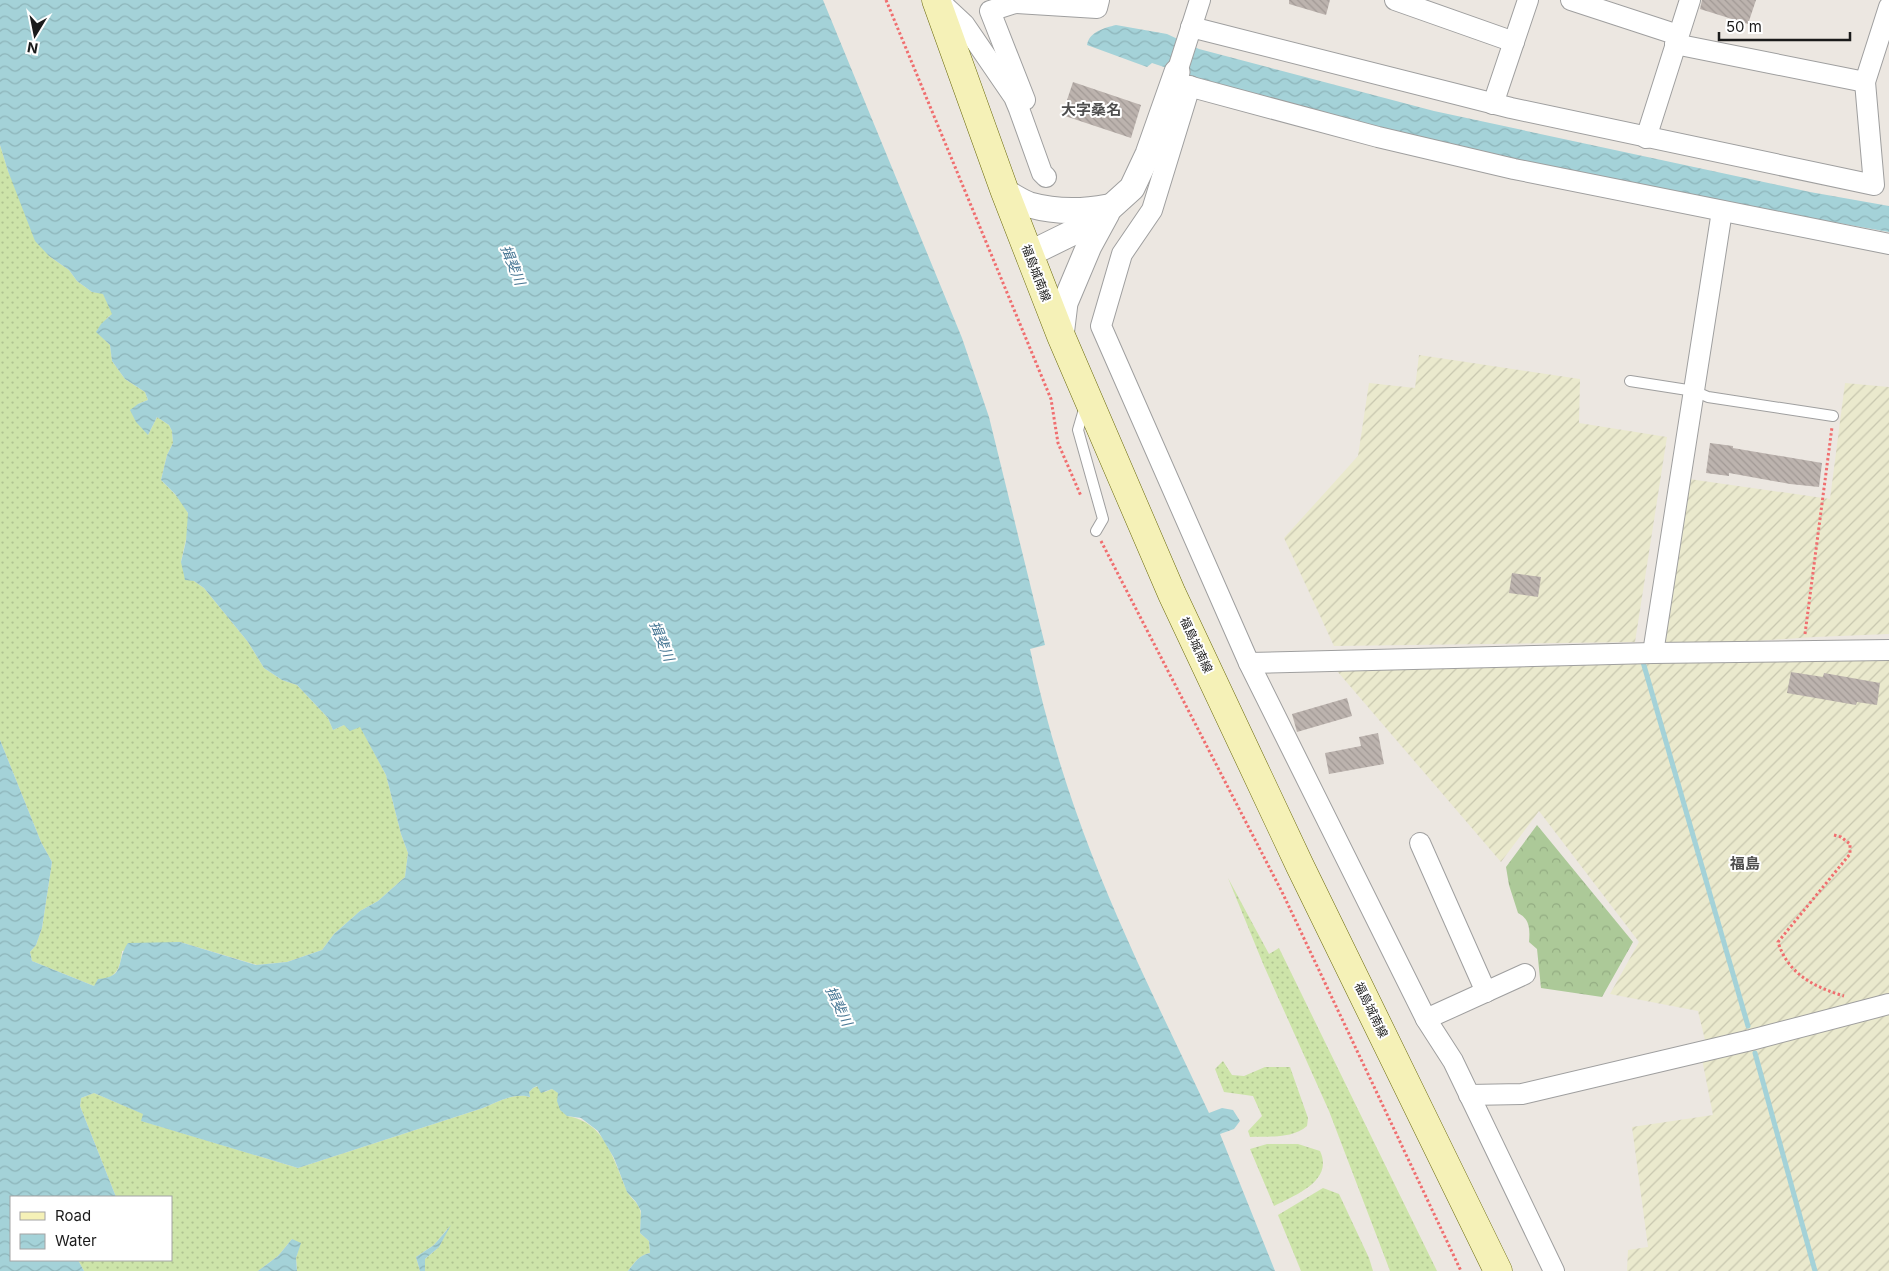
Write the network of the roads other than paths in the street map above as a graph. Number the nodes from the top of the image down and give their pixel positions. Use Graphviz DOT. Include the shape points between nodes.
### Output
graph roads {
  1 [pos="937,0"];
  2 [pos="1099,0"];
  3 [pos="1200,0"];
  4 [pos="1395,0"];
  5 [pos="1528,0"];
  6 [pos="1571,0"];
  7 [pos="1690,0"];
  8 [pos="1016,2"];
  9 [pos="1889,7"];
  10 [pos="1191,27"];
  11 [pos="1677,40"];
  12 [pos="1514,42"];
  13 [pos="1180,80"];
  14 [pos="1864,82"];
  15 [pos="1493,104"];
  16 [pos="1020,109"];
  17 [pos="1646,138"];
  18 [pos="1046,177"];
  19 [pos="1005,192"];
  20 [pos="1111,207"];
  21 [pos="1722,211"];
  22 [pos="1889,244"];
  23 [pos="1029,254"];
  24 [pos="1061,336"];
  25 [pos="1630,381"];
  26 [pos="1694,391"];
  27 [pos="1088,398"];
  28 [pos="1833,416"];
  29 [pos="1096,531"];
  30 [pos="1889,650"];
  31 [pos="1653,652"];
  32 [pos="1249,663"];
  33 [pos="1420,843"];
  34 [pos="1525,974"];
  35 [pos="1486,992"];
  36 [pos="1889,1004"];
  37 [pos="1426,1019"];
  38 [pos="1469,1095"];
  39 [pos="1498,1271"];
  40 [pos="1554,1271"];
  1 -- 16 [label="street" via="964,24"];
  1 -- 19 [label="main road, 福島城南線"];
  2 -- 8 [label="street" via="1097,8"];
  3 -- 10 [label="street"];
  4 -- 12 [label="street"];
  5 -- 12 [label="street"];
  6 -- 11 [label="street"];
  7 -- 11 [label="street"];
  8 -- 16 [label="street" via="990,11 1027,105"];
  9 -- 14 [label="street"];
  10 -- 13 [label="street"];
  10 -- 15 [label="street"];
  11 -- 14 [label="street"];
  11 -- 17 [label="street"];
  12 -- 15 [label="street"];
  13 -- 20 [label="street" via="1132,188"];
  13 -- 21 [label="street" via="1378,136 1514,169"];
  13 -- 32 [label="street" via="1152,210 1122,254 1101,326"];
  14 -- 17 [label="street" via="1874,185"];
  15 -- 17 [label="street"];
  16 -- 18 [label="street"];
  19 -- 20 [label="street" via="1028,204 1060,211"];
  19 -- 23 [label="main road, 福島城南線"];
  20 -- 23 [label="street" via="1084,227"];
  20 -- 24 [label="street" via="1075,277 1065,303"];
  21 -- 22 [label="street"];
  21 -- 26 [label="street"];
  23 -- 24 [label="main road, 福島城南線"];
  24 -- 27 [label="main road, 福島城南線"];
  25 -- 26 [label="lane"];
  26 -- 28 [label="lane" via="1708,397"];
  26 -- 31 [label="street"];
  27 -- 29 [label="lane" via="1078,430 1103,519"];
  27 -- 39 [label="main road, 福島城南線" via="1189,629 1300,866"];
  30 -- 31 [label="street"];
  31 -- 32 [label="street"];
  32 -- 37 [label="street"];
  33 -- 35 [label="street"];
  34 -- 35 [label="street"];
  35 -- 37 [label="street"];
  36 -- 38 [label="street" via="1522,1094"];
  37 -- 38 [label="street" via="1453,1061"];
  38 -- 40 [label="street"];
}
